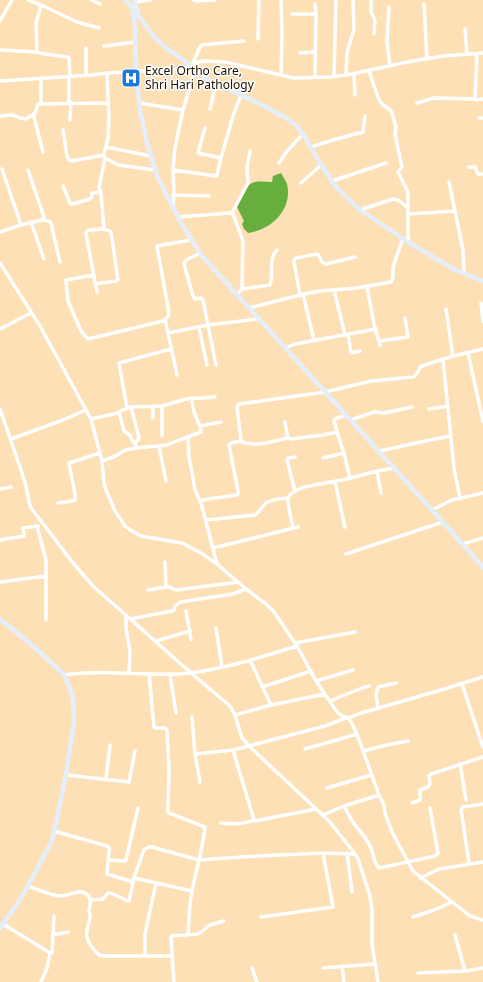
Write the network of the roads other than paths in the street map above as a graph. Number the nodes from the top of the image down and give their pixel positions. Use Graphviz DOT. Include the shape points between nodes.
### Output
graph roads {
  1 [pos="12,0"];
  2 [pos="28,0"];
  3 [pos="90,0"];
  4 [pos="125,0"];
  5 [pos="150,0"];
  6 [pos="194,0"];
  7 [pos="215,0"];
  8 [pos="259,0"];
  9 [pos="280,0"];
  10 [pos="336,0"];
  11 [pos="353,0"];
  12 [pos="371,0"];
  13 [pos="100,4"];
  14 [pos="134,4"];
  15 [pos="315,4"];
  16 [pos="424,4"];
  17 [pos="41,5"];
  18 [pos="389,7"];
  19 [pos="135,14"];
  20 [pos="292,14"];
  21 [pos="316,14"];
  22 [pos="0,21"];
  23 [pos="99,28"];
  24 [pos="465,28"];
  25 [pos="374,34"];
  26 [pos="258,39"];
  27 [pos="244,41"];
  28 [pos="135,42"];
  29 [pos="104,46"];
  30 [pos="86,48"];
  31 [pos="0,50"];
  32 [pos="37,52"];
  33 [pos="315,52"];
  34 [pos="300,53"];
  35 [pos="483,53"];
  36 [pos="467,54"];
  37 [pos="477,54"];
  38 [pos="427,58"];
  39 [pos="191,64"];
  40 [pos="390,66"];
  41 [pos="196,70"];
  42 [pos="369,70"];
  43 [pos="136,72"];
  44 [pos="107,73"];
  45 [pos="354,74"];
  46 [pos="86,75"];
  47 [pos="281,75"];
  48 [pos="346,75"];
  49 [pos="334,76"];
  50 [pos="70,77"];
  51 [pos="314,77"];
  52 [pos="41,78"];
  53 [pos="0,81"];
  54 [pos="216,84"];
  55 [pos="241,95"];
  56 [pos="355,95"];
  57 [pos="475,99"];
  58 [pos="483,99"];
  59 [pos="70,103"];
  60 [pos="108,103"];
  61 [pos="139,103"];
  62 [pos="417,103"];
  63 [pos="40,104"];
  64 [pos="210,109"];
  65 [pos="183,110"];
  66 [pos="35,113"];
  67 [pos="0,116"];
  68 [pos="365,116"];
  69 [pos="70,120"];
  70 [pos="205,128"];
  71 [pos="63,130"];
  72 [pos="303,134"];
  73 [pos="106,147"];
  74 [pos="311,147"];
  75 [pos="250,151"];
  76 [pos="43,152"];
  77 [pos="104,156"];
  78 [pos="151,156"];
  79 [pos="221,158"];
  80 [pos="279,163"];
  81 [pos="386,163"];
  82 [pos="321,165"];
  83 [pos="469,167"];
  84 [pos="2,169"];
  85 [pos="28,170"];
  86 [pos="155,170"];
  87 [pos="173,170"];
  88 [pos="483,174"];
  89 [pos="332,181"];
  90 [pos="302,182"];
  91 [pos="449,182"];
  92 [pos="63,186"];
  93 [pos="101,192"];
  94 [pos="173,195"];
  95 [pos="209,196"];
  96 [pos="173,207"];
  97 [pos="408,208"];
  98 [pos="360,210"];
  99 [pos="455,211"];
  100 [pos="232,213"];
  101 [pos="408,214"];
  102 [pos="178,217"];
  103 [pos="42,220"];
  104 [pos="31,222"];
  105 [pos="21,225"];
  106 [pos="104,229"];
  107 [pos="0,232"];
  108 [pos="403,238"];
  109 [pos="191,240"];
  110 [pos="408,242"];
  111 [pos="277,250"];
  112 [pos="200,253"];
  113 [pos="355,257"];
  114 [pos="44,259"];
  115 [pos="60,262"];
  116 [pos="0,263"];
  117 [pos="464,273"];
  118 [pos="94,275"];
  119 [pos="483,281"];
  120 [pos="95,284"];
  121 [pos="367,287"];
  122 [pos="242,289"];
  123 [pos="334,290"];
  124 [pos="97,292"];
  125 [pos="236,294"];
  126 [pos="302,294"];
  127 [pos="481,303"];
  128 [pos="250,308"];
  129 [pos="446,309"];
  130 [pos="32,313"];
  131 [pos="405,318"];
  132 [pos="258,319"];
  133 [pos="165,320"];
  134 [pos="483,321"];
  135 [pos="208,325"];
  136 [pos="199,327"];
  137 [pos="0,329"];
  138 [pos="376,329"];
  139 [pos="168,333"];
  140 [pos="346,335"];
  141 [pos="314,340"];
  142 [pos="171,348"];
  143 [pos="285,348"];
  144 [pos="483,349"];
  145 [pos="360,351"];
  146 [pos="468,353"];
  147 [pos="453,356"];
  148 [pos="443,360"];
  149 [pos="207,365"];
  150 [pos="216,365"];
  151 [pos="177,375"];
  152 [pos="325,392"];
  153 [pos="216,397"];
  154 [pos="191,398"];
  155 [pos="153,406"];
  156 [pos="162,406"];
  157 [pos="448,406"];
  158 [pos="129,407"];
  159 [pos="412,407"];
  160 [pos="0,409"];
  161 [pos="429,409"];
  162 [pos="86,410"];
  163 [pos="119,412"];
  164 [pos="346,415"];
  165 [pos="153,418"];
  166 [pos="91,419"];
  167 [pos="350,420"];
  168 [pos="483,421"];
  169 [pos="221,422"];
  170 [pos="285,422"];
  171 [pos="200,426"];
  172 [pos="337,432"];
  173 [pos="162,436"];
  174 [pos="451,436"];
  175 [pos="188,437"];
  176 [pos="288,438"];
  177 [pos="11,439"];
  178 [pos="241,441"];
  179 [pos="134,443"];
  180 [pos="159,446"];
  181 [pos="137,448"];
  182 [pos="380,451"];
  183 [pos="100,453"];
  184 [pos="344,453"];
  185 [pos="295,457"];
  186 [pos="323,458"];
  187 [pos="102,461"];
  188 [pos="395,468"];
  189 [pos="377,471"];
  190 [pos="350,478"];
  191 [pos="166,481"];
  192 [pos="335,482"];
  193 [pos="11,487"];
  194 [pos="0,489"];
  195 [pos="295,491"];
  196 [pos="381,493"];
  197 [pos="483,493"];
  198 [pos="288,498"];
  199 [pos="460,498"];
  200 [pos="200,501"];
  201 [pos="58,503"];
  202 [pos="432,510"];
  203 [pos="206,520"];
  204 [pos="443,522"];
  205 [pos="42,524"];
  206 [pos="37,526"];
  207 [pos="298,527"];
  208 [pos="345,527"];
  209 [pos="293,528"];
  210 [pos="483,538"];
  211 [pos="0,540"];
  212 [pos="462,544"];
  213 [pos="213,548"];
  214 [pos="346,554"];
  215 [pos="165,562"];
  216 [pos="218,564"];
  217 [pos="483,567"];
  218 [pos="46,576"];
  219 [pos="0,582"];
  220 [pos="239,582"];
  221 [pos="166,587"];
  222 [pos="246,589"];
  223 [pos="148,590"];
  224 [pos="186,612"];
  225 [pos="126,616"];
  226 [pos="0,619"];
  227 [pos="130,619"];
  228 [pos="46,620"];
  229 [pos="216,628"];
  230 [pos="190,631"];
  231 [pos="355,632"];
  232 [pos="191,640"];
  233 [pos="156,641"];
  234 [pos="296,645"];
  235 [pos="250,660"];
  236 [pos="222,668"];
  237 [pos="353,670"];
  238 [pos="311,671"];
  239 [pos="129,673"];
  240 [pos="191,673"];
  241 [pos="149,674"];
  242 [pos="170,674"];
  243 [pos="64,675"];
  244 [pos="483,678"];
  245 [pos="316,681"];
  246 [pos="396,683"];
  247 [pos="462,684"];
  248 [pos="368,686"];
  249 [pos="262,687"];
  250 [pos="325,694"];
  251 [pos="330,701"];
  252 [pos="271,705"];
  253 [pos="378,708"];
  254 [pos="176,713"];
  255 [pos="235,716"];
  256 [pos="192,717"];
  257 [pos="348,718"];
  258 [pos="357,734"];
  259 [pos="408,741"];
  260 [pos="110,745"];
  261 [pos="249,746"];
  262 [pos="483,747"];
  263 [pos="305,749"];
  264 [pos="233,750"];
  265 [pos="135,751"];
  266 [pos="363,751"];
  267 [pos="196,754"];
  268 [pos="483,757"];
  269 [pos="460,764"];
  270 [pos="66,775"];
  271 [pos="371,775"];
  272 [pos="106,780"];
  273 [pos="200,782"];
  274 [pos="327,788"];
  275 [pos="379,795"];
  276 [pos="466,800"];
  277 [pos="412,803"];
  278 [pos="483,804"];
  279 [pos="344,806"];
  280 [pos="138,808"];
  281 [pos="430,808"];
  282 [pos="316,809"];
  283 [pos="323,815"];
  284 [pos="254,820"];
  285 [pos="221,823"];
  286 [pos="54,831"];
  287 [pos="323,853"];
  288 [pos="347,853"];
  289 [pos="355,854"];
  290 [pos="108,860"];
  291 [pos="199,860"];
  292 [pos="407,862"];
  293 [pos="483,862"];
  294 [pos="469,864"];
  295 [pos="420,878"];
  296 [pos="134,880"];
  297 [pos="156,883"];
  298 [pos="28,886"];
  299 [pos="192,891"];
  300 [pos="352,892"];
  301 [pos="90,900"];
  302 [pos="452,902"];
  303 [pos="54,916"];
  304 [pos="261,917"];
  305 [pos="413,917"];
  306 [pos="483,920"];
  307 [pos="224,921"];
  308 [pos="2,926"];
  309 [pos="68,932"];
  310 [pos="53,933"];
  311 [pos="188,935"];
  312 [pos="455,936"];
  313 [pos="50,953"];
  314 [pos="145,956"];
  315 [pos="172,956"];
  316 [pos="375,964"];
  317 [pos="342,966"];
  318 [pos="252,968"];
  319 [pos="323,968"];
  320 [pos="483,968"];
  321 [pos="465,971"];
  322 [pos="418,973"];
  323 [pos="41,982"];
  324 [pos="174,982"];
  325 [pos="257,982"];
  326 [pos="344,982"];
  327 [pos="378,982"];
  1 -- 22 [label="street"];
  2 -- 17 [label="street"];
  3 -- 13 [label="street"];
  4 -- 14 [label="street"];
  5 -- 14 [label="street"];
  6 -- 7 [label="street"];
  8 -- 26 [label="street"];
  9 -- 47 [label="street"];
  10 -- 49 [label="street"];
  11 -- 48 [label="street" via="354,32 347,53"];
  12 -- 25 [label="street" via="371,12 375,20"];
  14 -- 19 [label="street" via="131,11"];
  15 -- 21 [label="street"];
  16 -- 38 [label="street"];
  17 -- 23 [label="street" via="78,22"];
  17 -- 32 [label="street" via="36,24"];
  18 -- 40 [label="street" via="387,46"];
  19 -- 28 [label="street"];
  19 -- 39 [label="street" via="166,48"];
  20 -- 21 [label="street"];
  21 -- 33 [label="street"];
  24 -- 36 [label="street"];
  27 -- 39 [label="street" via="202,45"];
  28 -- 29 [label="street"];
  28 -- 43 [label="street"];
  30 -- 46 [label="street"];
  31 -- 32 [label="street"];
  32 -- 50 [label="street" via="69,57"];
  33 -- 34 [label="street"];
  33 -- 51 [label="street"];
  35 -- 37 [label="street"];
  36 -- 37 [label="street"];
  36 -- 38 [label="street"];
  37 -- 57 [label="street"];
  38 -- 40 [label="street"];
  39 -- 41 [label="street"];
  39 -- 43 [label="street" via="179,70"];
  39 -- 47 [label="street" via="204,61 225,62"];
  40 -- 42 [label="street"];
  41 -- 54 [label="street"];
  41 -- 65 [label="street"];
  42 -- 45 [label="street"];
  42 -- 97 [label="street" via="379,100 392,113 396,127 395,134 402,167 398,172 407,190"];
  43 -- 44 [label="street"];
  43 -- 61 [label="street"];
  44 -- 46 [label="street"];
  44 -- 60 [label="street"];
  45 -- 48 [label="street"];
  45 -- 56 [label="street"];
  46 -- 50 [label="street"];
  47 -- 51 [label="street" via="294,78"];
  48 -- 49 [label="street"];
  49 -- 51 [label="street"];
  50 -- 52 [label="street"];
  50 -- 59 [label="street"];
  52 -- 53 [label="street"];
  52 -- 63 [label="street"];
  54 -- 55 [label="street"];
  54 -- 64 [label="street"];
  55 -- 72 [label="street" via="284,116"];
  55 -- 79 [label="street"];
  57 -- 58 [label="street"];
  57 -- 62 [label="street" via="434,98"];
  59 -- 60 [label="street"];
  59 -- 63 [label="street"];
  59 -- 69 [label="street"];
  60 -- 73 [label="street"];
  61 -- 65 [label="street"];
  61 -- 78 [label="street"];
  63 -- 66 [label="street"];
  65 -- 87 [label="street"];
  66 -- 67 [label="street" via="26,119 13,115"];
  66 -- 76 [label="street"];
  68 -- 74 [label="street" via="363,132"];
  70 -- 79 [label="street" via="198,153"];
  71 -- 77 [label="street" via="69,160"];
  72 -- 74 [label="street"];
  72 -- 80 [label="street"];
  73 -- 77 [label="street"];
  73 -- 78 [label="street"];
  74 -- 82 [label="street"];
  75 -- 100 [label="street" via="248,183"];
  77 -- 86 [label="street" via="118,165"];
  77 -- 93 [label="street" via="99,187"];
  78 -- 86 [label="street"];
  79 -- 87 [label="street" via="216,176"];
  81 -- 89 [label="street"];
  82 -- 89 [label="street"];
  82 -- 90 [label="street"];
  83 -- 88 [label="street" via="475,167 478,174"];
  84 -- 105 [label="street"];
  85 -- 103 [label="street" via="44,217"];
  86 -- 96 [label="street"];
  87 -- 94 [label="street"];
  89 -- 98 [label="street"];
  91 -- 99 [label="street"];
  92 -- 93 [label="street" via="71,204 90,199 92,193"];
  93 -- 106 [label="street"];
  94 -- 95 [label="street"];
  94 -- 96 [label="street"];
  96 -- 102 [label="street"];
  97 -- 98 [label="street" via="393,199"];
  97 -- 101 [label="street"];
  98 -- 108 [label="street"];
  99 -- 101 [label="street"];
  99 -- 117 [label="street" via="464,250"];
  100 -- 102 [label="street"];
  100 -- 122 [label="street" via="243,240"];
  101 -- 110 [label="street"];
  102 -- 109 [label="street"];
  103 -- 104 [label="street"];
  103 -- 115 [label="street" via="51,223"];
  104 -- 105 [label="street"];
  104 -- 114 [label="street"];
  105 -- 107 [label="street"];
  106 -- 118 [label="street" via="86,232"];
  106 -- 120 [label="street" via="110,232 118,280"];
  108 -- 110 [label="street"];
  108 -- 121 [label="street" via="393,267 391,282"];
  109 -- 112 [label="street"];
  109 -- 133 [label="street" via="157,246 169,313"];
  110 -- 117 [label="street"];
  111 -- 122 [label="street" via="272,257 270,285"];
  112 -- 125 [label="street"];
  112 -- 135 [label="street" via="186,260 184,264 193,296 195,299 203,300"];
  113 -- 126 [label="street" via="326,264 317,254 296,258 294,262"];
  116 -- 130 [label="street"];
  117 -- 119 [label="street"];
  118 -- 120 [label="street"];
  118 -- 133 [label="street" via="66,280 68,301 81,331 88,339"];
  120 -- 124 [label="street"];
  121 -- 123 [label="street"];
  121 -- 138 [label="street"];
  122 -- 125 [label="street"];
  123 -- 126 [label="street"];
  123 -- 140 [label="street"];
  125 -- 128 [label="street"];
  126 -- 128 [label="street"];
  126 -- 141 [label="street"];
  127 -- 134 [label="street"];
  128 -- 132 [label="street"];
  129 -- 147 [label="street"];
  130 -- 137 [label="street"];
  130 -- 162 [label="street"];
  131 -- 138 [label="street" via="408,337 380,343"];
  132 -- 135 [label="street"];
  132 -- 143 [label="street"];
  133 -- 139 [label="street"];
  135 -- 136 [label="street"];
  135 -- 150 [label="street"];
  136 -- 139 [label="street"];
  136 -- 149 [label="street"];
  138 -- 140 [label="street"];
  139 -- 142 [label="street"];
  140 -- 141 [label="street"];
  140 -- 145 [label="street" via="351,352"];
  141 -- 143 [label="street"];
  142 -- 151 [label="street"];
  142 -- 158 [label="street" via="119,363"];
  143 -- 152 [label="street"];
  144 -- 146 [label="street"];
  146 -- 147 [label="street"];
  146 -- 168 [label="street"];
  147 -- 148 [label="street"];
  148 -- 152 [label="street" via="420,368 413,377 371,381"];
  148 -- 157 [label="street"];
  152 -- 164 [label="street"];
  152 -- 178 [label="street" via="239,404 237,407"];
  153 -- 154 [label="street"];
  154 -- 156 [label="street"];
  154 -- 171 [label="street" via="193,411"];
  155 -- 156 [label="street"];
  155 -- 158 [label="street"];
  155 -- 165 [label="street"];
  156 -- 173 [label="street"];
  157 -- 161 [label="street"];
  157 -- 174 [label="street"];
  158 -- 163 [label="street"];
  158 -- 179 [label="street" via="139,438"];
  159 -- 167 [label="street" via="384,413 374,412"];
  160 -- 177 [label="street"];
  162 -- 166 [label="street"];
  162 -- 177 [label="street"];
  163 -- 166 [label="street"];
  163 -- 179 [label="street" via="123,430"];
  164 -- 167 [label="street"];
  164 -- 172 [label="street" via="334,420"];
  166 -- 183 [label="street"];
  167 -- 182 [label="street"];
  169 -- 171 [label="street"];
  170 -- 176 [label="street"];
  171 -- 175 [label="street" via="200,432"];
  172 -- 176 [label="street"];
  172 -- 184 [label="street"];
  174 -- 182 [label="street"];
  174 -- 199 [label="street"];
  175 -- 180 [label="street"];
  175 -- 200 [label="street" via="192,476"];
  176 -- 178 [label="street" via="261,444 245,444"];
  177 -- 205 [label="street" via="31,508"];
  178 -- 200 [label="street" via="229,445 238,494"];
  179 -- 181 [label="street"];
  180 -- 181 [label="street"];
  180 -- 191 [label="street"];
  181 -- 187 [label="street" via="125,450"];
  182 -- 188 [label="street"];
  183 -- 187 [label="street"];
  183 -- 201 [label="street" via="69,463 74,500"];
  184 -- 186 [label="street"];
  184 -- 190 [label="street"];
  185 -- 195 [label="street" via="287,460"];
  187 -- 216 [label="street" via="106,490 115,512 125,526 141,536 182,543"];
  188 -- 189 [label="street"];
  188 -- 202 [label="street"];
  189 -- 190 [label="street"];
  189 -- 196 [label="street"];
  190 -- 192 [label="street"];
  192 -- 195 [label="street"];
  192 -- 208 [label="street"];
  193 -- 194 [label="street"];
  195 -- 198 [label="street"];
  197 -- 199 [label="street"];
  198 -- 203 [label="street" via="269,501 255,514"];
  198 -- 209 [label="street"];
  199 -- 202 [label="street"];
  200 -- 203 [label="street"];
  202 -- 204 [label="street"];
  203 -- 213 [label="street"];
  204 -- 212 [label="street"];
  204 -- 214 [label="street"];
  205 -- 206 [label="street"];
  205 -- 225 [label="street" via="94,586"];
  206 -- 211 [label="street" via="23,528 24,536"];
  206 -- 218 [label="street" via="46,560"];
  207 -- 209 [label="street"];
  209 -- 213 [label="street"];
  210 -- 212 [label="street"];
  212 -- 217 [label="street"];
  213 -- 216 [label="street"];
  215 -- 221 [label="street"];
  216 -- 220 [label="street"];
  218 -- 219 [label="street"];
  218 -- 228 [label="street"];
  220 -- 221 [label="street" via="176,590"];
  220 -- 222 [label="street"];
  221 -- 223 [label="street"];
  222 -- 227 [label="street" via="233,594 180,602 172,611"];
  222 -- 234 [label="street" via="274,612"];
  224 -- 230 [label="street"];
  225 -- 227 [label="street"];
  225 -- 239 [label="street" via="130,652"];
  226 -- 243 [label="street"];
  227 -- 233 [label="street"];
  229 -- 236 [label="street"];
  230 -- 232 [label="street"];
  230 -- 233 [label="street"];
  231 -- 234 [label="street"];
  233 -- 240 [label="street"];
  234 -- 235 [label="street"];
  234 -- 238 [label="street"];
  235 -- 236 [label="street"];
  235 -- 249 [label="street"];
  236 -- 240 [label="street"];
  237 -- 245 [label="street"];
  238 -- 245 [label="street"];
  238 -- 249 [label="street"];
  239 -- 241 [label="street"];
  239 -- 243 [label="street"];
  240 -- 242 [label="street"];
  240 -- 255 [label="street" via="230,706"];
  241 -- 242 [label="street"];
  241 -- 291 [label="street" via="154,727 167,730 168,811 205,827"];
  242 -- 254 [label="street"];
  243 -- 270 [label="street" via="71,691 74,711"];
  244 -- 247 [label="street"];
  245 -- 250 [label="street"];
  246 -- 253 [label="street" via="378,688"];
  247 -- 253 [label="street"];
  247 -- 262 [label="street"];
  248 -- 251 [label="street"];
  249 -- 252 [label="street"];
  250 -- 251 [label="street"];
  250 -- 252 [label="street"];
  251 -- 257 [label="street" via="337,712"];
  252 -- 255 [label="street"];
  253 -- 257 [label="street"];
  255 -- 261 [label="street" via="242,738"];
  256 -- 267 [label="street"];
  257 -- 258 [label="street"];
  257 -- 261 [label="street"];
  258 -- 263 [label="street"];
  258 -- 266 [label="street"];
  259 -- 266 [label="street"];
  260 -- 272 [label="street"];
  261 -- 264 [label="street"];
  261 -- 282 [label="street"];
  264 -- 267 [label="street"];
  264 -- 284 [label="street"];
  265 -- 272 [label="street" via="128,783"];
  266 -- 271 [label="street"];
  267 -- 273 [label="street"];
  268 -- 269 [label="street"];
  269 -- 276 [label="street"];
  269 -- 277 [label="street" via="428,776 430,784 420,790 421,802"];
  270 -- 272 [label="street"];
  270 -- 286 [label="street"];
  271 -- 274 [label="street"];
  271 -- 275 [label="street"];
  275 -- 279 [label="street"];
  275 -- 292 [label="street" via="392,832"];
  278 -- 294 [label="street" via="461,808"];
  279 -- 283 [label="street"];
  279 -- 292 [label="street" via="369,842 374,861 379,868"];
  280 -- 290 [label="street" via="126,860"];
  281 -- 292 [label="street" via="438,853 435,856"];
  282 -- 283 [label="street"];
  282 -- 284 [label="street"];
  283 -- 289 [label="street"];
  284 -- 285 [label="street" via="233,824"];
  286 -- 290 [label="street" via="109,847"];
  286 -- 298 [label="street" via="52,841"];
  287 -- 288 [label="street"];
  287 -- 291 [label="street"];
  287 -- 304 [label="street" via="333,907"];
  288 -- 289 [label="street"];
  288 -- 300 [label="street"];
  289 -- 316 [label="street" via="370,896"];
  290 -- 296 [label="street" via="107,874"];
  291 -- 296 [label="street" via="148,847 143,852"];
  291 -- 299 [label="street"];
  292 -- 295 [label="street"];
  293 -- 294 [label="street"];
  294 -- 295 [label="street" via="439,869"];
  295 -- 302 [label="street"];
  296 -- 297 [label="street"];
  296 -- 301 [label="street" via="128,902 111,893 103,899"];
  297 -- 299 [label="street"];
  297 -- 314 [label="street" via="145,934"];
  298 -- 301 [label="street" via="60,896 84,893"];
  298 -- 308 [label="street"];
  299 -- 311 [label="street"];
  301 -- 314 [label="street" via="86,935 99,955"];
  302 -- 305 [label="street"];
  302 -- 306 [label="street" via="470,916"];
  303 -- 310 [label="street"];
  307 -- 311 [label="street" via="208,926 199,934"];
  308 -- 313 [label="street"];
  309 -- 310 [label="street"];
  310 -- 313 [label="street"];
  311 -- 315 [label="street" via="170,937"];
  312 -- 321 [label="street"];
  313 -- 323 [label="street"];
  314 -- 315 [label="street"];
  315 -- 324 [label="street"];
  316 -- 317 [label="street"];
  316 -- 327 [label="street"];
  317 -- 319 [label="street"];
  317 -- 326 [label="street"];
  318 -- 325 [label="street"];
  320 -- 321 [label="street"];
  321 -- 322 [label="street"];
}
